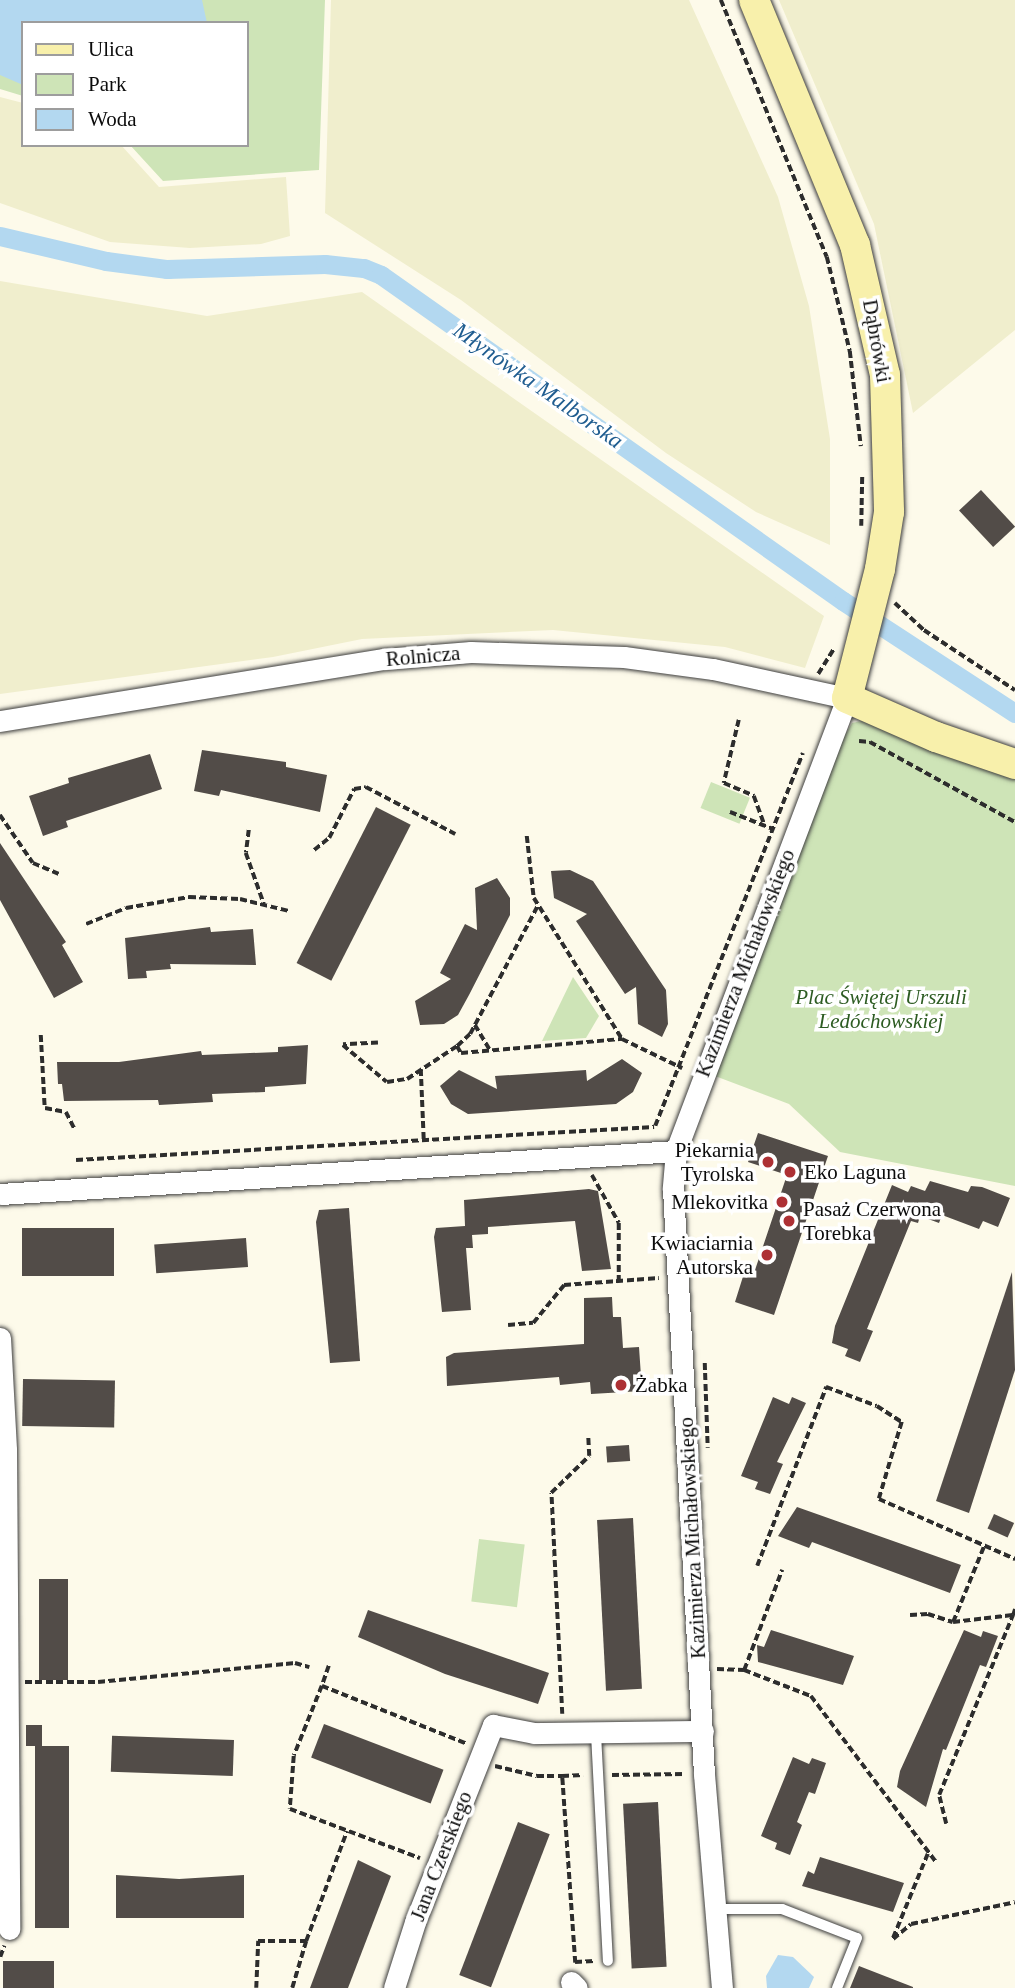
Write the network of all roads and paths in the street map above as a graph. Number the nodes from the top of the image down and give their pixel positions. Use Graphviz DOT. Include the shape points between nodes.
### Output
graph roads {
  1 [pos="721,0"];
  2 [pos="754,0"];
  3 [pos="863,455"];
  4 [pos="862,468"];
  5 [pos="861,536"];
  6 [pos="874,594"];
  7 [pos="1015,690"];
  8 [pos="846,698"];
  9 [pos="739,720"];
  10 [pos="0,721"];
  11 [pos="859,741"];
  12 [pos="807,743"];
  13 [pos="1015,764"];
  14 [pos="730,813"];
  15 [pos="0,815"];
  16 [pos="1015,822"];
  17 [pos="765,826"];
  18 [pos="773,829"];
  19 [pos="249,830"];
  20 [pos="455,834"];
  21 [pos="527,836"];
  22 [pos="314,850"];
  23 [pos="59,873"];
  24 [pos="264,904"];
  25 [pos="538,905"];
  26 [pos="289,911"];
  27 [pos="86,924"];
  28 [pos="475,1025"];
  29 [pos="41,1035"];
  30 [pos="622,1039"];
  31 [pos="377,1043"];
  32 [pos="457,1046"];
  33 [pos="490,1051"];
  34 [pos="681,1068"];
  35 [pos="421,1069"];
  36 [pos="701,1077"];
  37 [pos="654,1127"];
  38 [pos="74,1128"];
  39 [pos="424,1141"];
  40 [pos="665,1152"];
  41 [pos="580,1156"];
  42 [pos="76,1160"];
  43 [pos="425,1165"];
  44 [pos="0,1194"];
  45 [pos="679,1277"];
  46 [pos="619,1281"];
  47 [pos="508,1325"];
  48 [pos="0,1338"];
  49 [pos="588,1437"];
  50 [pos="3,1450"];
  51 [pos="984,1546"];
  52 [pos="1015,1559"];
  53 [pos="757,1566"];
  54 [pos="782,1570"];
  55 [pos="1015,1609"];
  56 [pos="910,1615"];
  57 [pos="1013,1615"];
  58 [pos="953,1622"];
  59 [pos="329,1666"];
  60 [pos="309,1667"];
  61 [pos="717,1669"];
  62 [pos="744,1670"];
  63 [pos="9,1683"];
  64 [pos="322,1686"];
  65 [pos="703,1731"];
  66 [pos="563,1733"];
  67 [pos="596,1734"];
  68 [pos="479,1760"];
  69 [pos="5,1772"];
  70 [pos="562,1776"];
  71 [pos="946,1824"];
  72 [pos="347,1831"];
  73 [pos="928,1853"];
  74 [pos="427,1861"];
  75 [pos="937,1863"];
  76 [pos="1015,1902"];
  77 [pos="715,1909"];
  78 [pos="9,1929"];
  79 [pos="306,1941"];
  80 [pos="608,1961"];
  81 [pos="574,1977"];
  82 [pos="256,1988"];
  83 [pos="292,1988"];
  84 [pos="394,1988"];
  85 [pos="722,1988"];
  86 [pos="837,1988"];
  1 -- 3 [label="path" via="827,257 850,351"];
  2 -- 6 [label="street, Dąbrówki" via="845,218 874,317 885,374 890,457 885,542"];
  4 -- 5 [label="path"];
  6 -- 7 [label="path" via="892,600 924,630"];
  6 -- 8 [label="street, Dąbrówki"];
  8 -- 10 [label="street, Rolnicza" via="713,669 637,659 471,652 384,659"];
  8 -- 13 [label="street" via="936,737"];
  8 -- 36 [label="street, Kazimierza Michałowskiego"];
  9 -- 17 [label="path" via="724,783 754,796"];
  11 -- 16 [label="path" via="870,742"];
  12 -- 18 [label="path"];
  14 -- 17 [label="path"];
  15 -- 23 [label="path" via="33,863"];
  17 -- 18 [label="path"];
  18 -- 34 [label="path"];
  19 -- 24 [label="path" via="246,853"];
  20 -- 22 [label="path" via="366,787 354,789 329,838"];
  21 -- 25 [label="path"];
  24 -- 26 [label="path"];
  24 -- 27 [label="path" via="189,897 125,908"];
  25 -- 28 [label="path"];
  25 -- 30 [label="path"];
  28 -- 32 [label="path"];
  28 -- 33 [label="path"];
  29 -- 38 [label="path" via="45,1108 66,1112"];
  30 -- 33 [label="path"];
  30 -- 34 [label="path"];
  31 -- 35 [label="path" via="343,1045 387,1082 407,1079"];
  32 -- 33 [label="path" via="461,1053"];
  32 -- 35 [label="path"];
  34 -- 36 [label="path"];
  34 -- 37 [label="path"];
  35 -- 39 [label="path"];
  36 -- 40 [label="street, Kazimierza Michałowskiego"];
  37 -- 39 [label="path"];
  37 -- 40 [label="path"];
  39 -- 42 [label="path"];
  39 -- 43 [label="path"];
  40 -- 41 [label="street"];
  40 -- 45 [label="street, Kazimierza Michałowskiego"];
  41 -- 43 [label="street"];
  41 -- 46 [label="path" via="619,1223"];
  43 -- 44 [label="street"];
  45 -- 46 [label="path"];
  45 -- 65 [label="street, Kazimierza Michałowskiego"];
  46 -- 47 [label="path" via="564,1285 533,1323"];
  48 -- 50 [label="street"];
  49 -- 66 [label="path" via="589,1456 551,1493"];
  50 -- 63 [label="street"];
  51 -- 52 [label="path"];
  51 -- 53 [label="path" via="879,1499 902,1422 877,1406 826,1387"];
  51 -- 58 [label="path"];
  54 -- 62 [label="path"];
  55 -- 57 [label="path"];
  56 -- 58 [label="path" via="928,1614"];
  57 -- 58 [label="path"];
  57 -- 71 [label="path" via="939,1795"];
  59 -- 64 [label="path"];
  60 -- 63 [label="path" via="295,1663 98,1682"];
  61 -- 62 [label="path"];
  62 -- 73 [label="path" via="811,1696"];
  63 -- 69 [label="street"];
  64 -- 68 [label="path" via="469,1744 467,1754"];
  64 -- 72 [label="path" via="294,1756 290,1809"];
  65 -- 67 [label="street"];
  65 -- 77 [label="street, Kazimierza Michałowskiego"];
  66 -- 67 [label="street"];
  66 -- 68 [label="street, Jana Czerskiego" via="493,1725"];
  67 -- 80 [label="lane"];
  68 -- 70 [label="path" via="537,1776"];
  68 -- 84 [label="street, Jana Czerskiego"];
  69 -- 78 [label="street"];
  72 -- 74 [label="path"];
  72 -- 79 [label="path"];
  73 -- 75 [label="path"];
  73 -- 76 [label="path" via="893,1938 911,1924"];
  77 -- 85 [label="street, Kazimierza Michałowskiego"];
  77 -- 86 [label="lane" via="782,1909 857,1938"];
  79 -- 82 [label="path" via="258,1941"];
  79 -- 83 [label="path"];
  80 -- 81 [label="path"];
}
